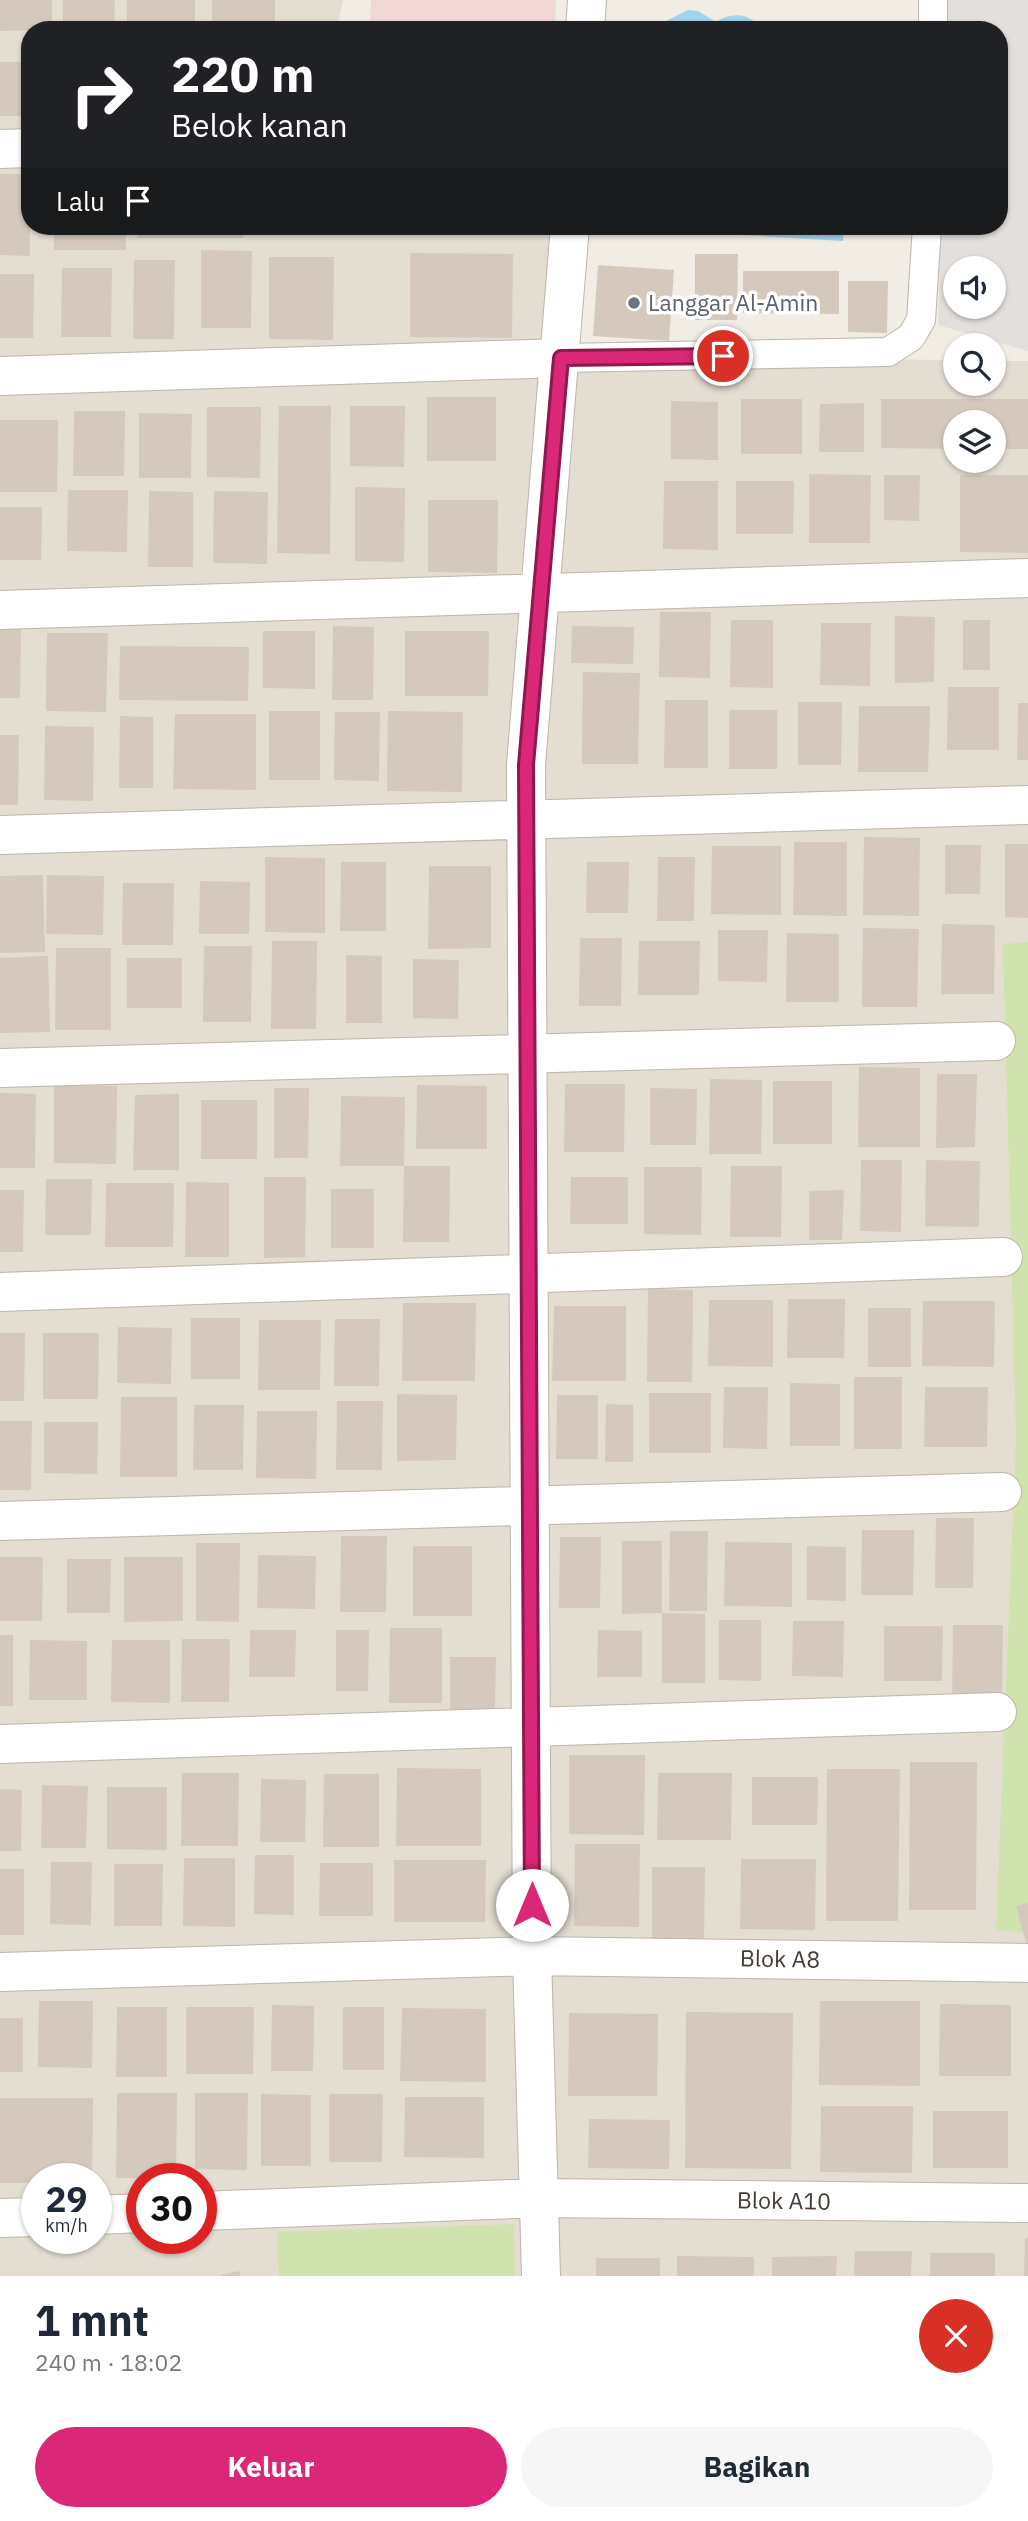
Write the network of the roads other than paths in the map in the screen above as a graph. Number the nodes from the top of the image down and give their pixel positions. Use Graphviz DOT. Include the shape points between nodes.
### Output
graph roads {
  1 [pos="587,0"];
  2 [pos="933,0"];
  3 [pos="586,21"];
  4 [pos="933,21"];
  5 [pos="21,148"];
  6 [pos="0,149"];
  7 [pos="569,235"];
  8 [pos="926,235"];
  9 [pos="561,358"];
  10 [pos="0,376"];
  11 [pos="1028,578"];
  12 [pos="540,593"];
  13 [pos="0,610"];
  14 [pos="1028,805"];
  15 [pos="526,819"];
  16 [pos="0,835"];
  17 [pos="996,1041"];
  18 [pos="527,1054"];
  19 [pos="0,1068"];
  20 [pos="1003,1257"];
  21 [pos="527,1273"];
  22 [pos="0,1292"];
  23 [pos="1002,1492"];
  24 [pos="528,1506"];
  25 [pos="0,1521"];
  26 [pos="997,1713"];
  27 [pos="530,1727"];
  28 [pos="0,1744"];
  29 [pos="532,1956"];
  30 [pos="1028,1963"];
  31 [pos="0,1972"];
  32 [pos="539,2198"];
  33 [pos="1028,2203"];
  34 [pos="217,2210"];
  35 [pos="21,2217"];
  36 [pos="0,2218"];
  37 [pos="541,2276"];
  1 -- 3 [label="street"];
  2 -- 4 [label="lane"];
  5 -- 6 [label="street"];
  7 -- 9 [label="street"];
  8 -- 9 [label="lane" via="921,320 911,337 888,352"];
  9 -- 10 [label="street"];
  9 -- 12 [label="street"];
  11 -- 12 [label="street"];
  12 -- 13 [label="street"];
  12 -- 15 [label="street"];
  14 -- 15 [label="street"];
  15 -- 16 [label="street"];
  15 -- 18 [label="street"];
  17 -- 18 [label="street"];
  18 -- 19 [label="street"];
  18 -- 21 [label="street"];
  20 -- 21 [label="street"];
  21 -- 22 [label="street"];
  21 -- 24 [label="street"];
  23 -- 24 [label="street"];
  24 -- 25 [label="street"];
  24 -- 27 [label="street"];
  26 -- 27 [label="street"];
  27 -- 28 [label="street"];
  27 -- 29 [label="street"];
  29 -- 30 [label="street, Blok A8"];
  29 -- 31 [label="street, Blok A8"];
  29 -- 32 [label="street"];
  32 -- 33 [label="street, Blok A10"];
  32 -- 34 [label="street, Blok A10"];
  32 -- 37 [label="street"];
  35 -- 36 [label="street"];
}
